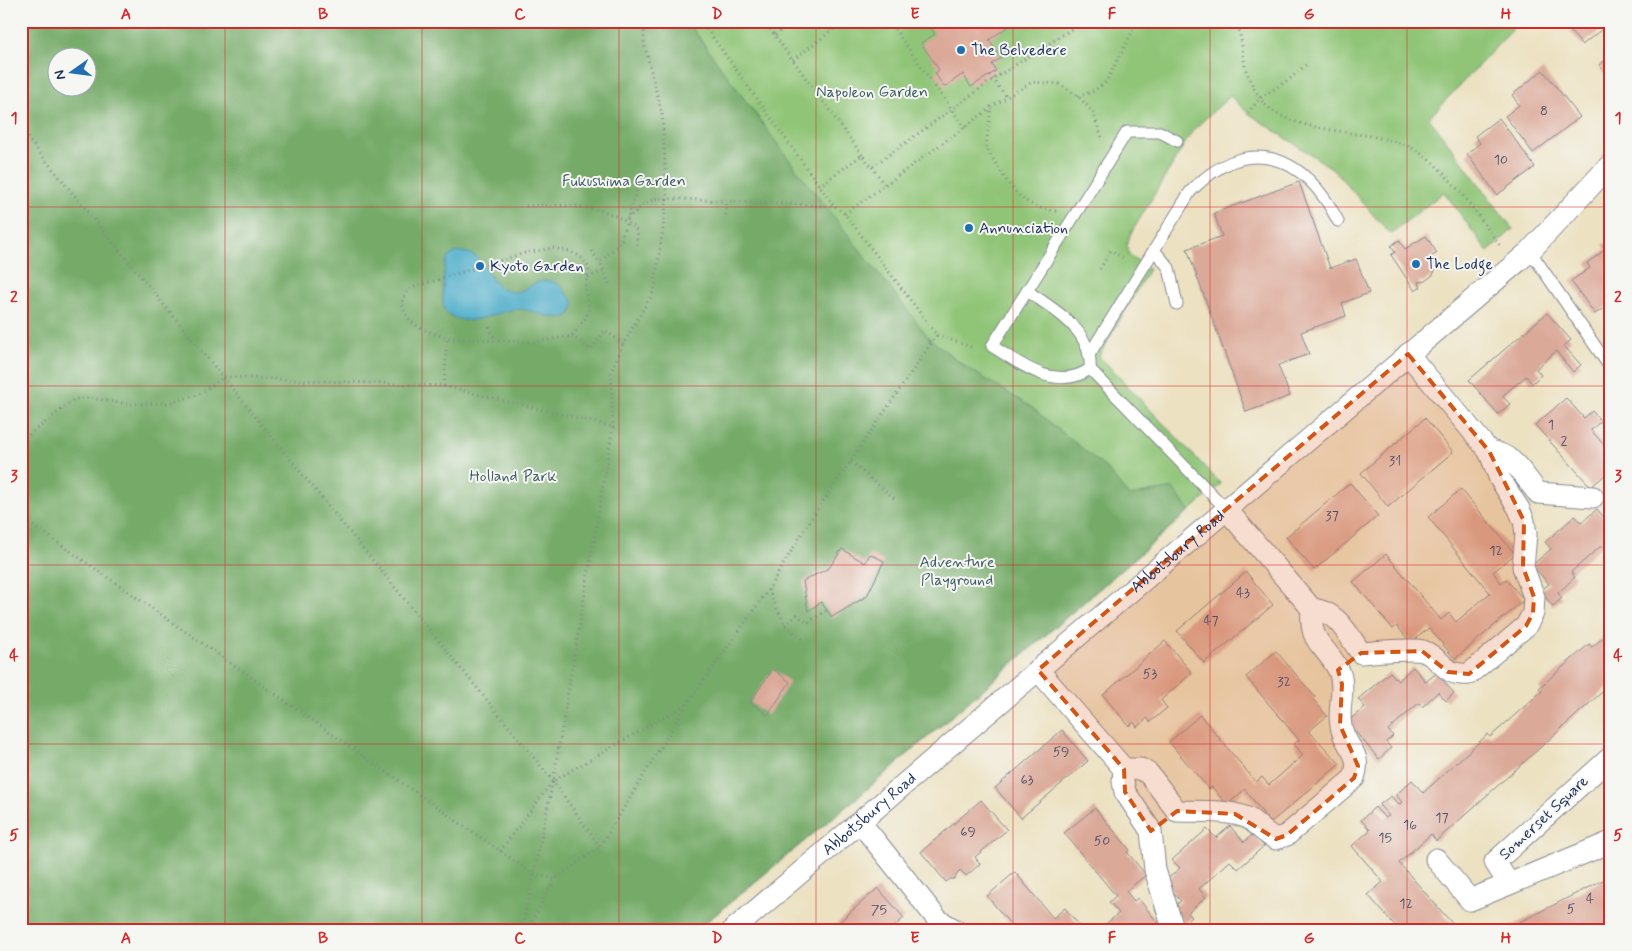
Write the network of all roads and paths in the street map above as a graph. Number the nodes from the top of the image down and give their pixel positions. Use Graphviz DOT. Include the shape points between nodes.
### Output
graph roads {
  1 [pos="644,21"];
  2 [pos="701,21"];
  3 [pos="764,21"];
  4 [pos="793,21"];
  5 [pos="825,21"];
  6 [pos="844,21"];
  7 [pos="889,21"];
  8 [pos="1084,21"];
  9 [pos="1138,21"];
  10 [pos="1236,21"];
  11 [pos="832,31"];
  12 [pos="774,35"];
  13 [pos="793,60"];
  14 [pos="1306,65"];
  15 [pos="989,76"];
  16 [pos="992,80"];
  17 [pos="1078,96"];
  18 [pos="1006,97"];
  19 [pos="1260,98"];
  20 [pos="991,107"];
  21 [pos="950,110"];
  22 [pos="1248,113"];
  23 [pos="965,128"];
  24 [pos="21,130"];
  25 [pos="1176,141"];
  26 [pos="862,155"];
  27 [pos="1611,164"];
  28 [pos="872,167"];
  29 [pos="1101,175"];
  30 [pos="642,177"];
  31 [pos="884,184"];
  32 [pos="820,186"];
  33 [pos="667,199"];
  34 [pos="726,202"];
  35 [pos="526,206"];
  36 [pos="834,206"];
  37 [pos="1081,206"];
  38 [pos="845,214"];
  39 [pos="726,215"];
  40 [pos="626,220"];
  41 [pos="1338,221"];
  42 [pos="637,248"];
  43 [pos="592,250"];
  44 [pos="1154,250"];
  45 [pos="1530,251"];
  46 [pos="600,264"];
  47 [pos="1513,265"];
  48 [pos="1100,269"];
  49 [pos="1141,270"];
  50 [pos="603,272"];
  51 [pos="588,277"];
  52 [pos="609,284"];
  53 [pos="1027,291"];
  54 [pos="1177,304"];
  55 [pos="489,327"];
  56 [pos="572,336"];
  57 [pos="937,336"];
  58 [pos="447,338"];
  59 [pos="495,340"];
  60 [pos="623,344"];
  61 [pos="992,346"];
  62 [pos="1408,354"];
  63 [pos="1089,355"];
  64 [pos="1609,361"];
  65 [pos="1090,369"];
  66 [pos="224,377"];
  67 [pos="444,386"];
  68 [pos="613,427"];
  69 [pos="21,441"];
  70 [pos="1489,451"];
  71 [pos="851,462"];
  72 [pos="1538,493"];
  73 [pos="1593,497"];
  74 [pos="896,500"];
  75 [pos="1519,509"];
  76 [pos="1226,510"];
  77 [pos="21,517"];
  78 [pos="768,590"];
  79 [pos="1312,609"];
  80 [pos="827,610"];
  81 [pos="784,625"];
  82 [pos="805,642"];
  83 [pos="1361,652"];
  84 [pos="1038,670"];
  85 [pos="1338,670"];
  86 [pos="687,704"];
  87 [pos="1611,757"];
  88 [pos="1124,769"];
  89 [pos="553,781"];
  90 [pos="1177,811"];
  91 [pos="860,822"];
  92 [pos="1152,831"];
  93 [pos="1611,842"];
  94 [pos="600,847"];
  95 [pos="500,851"];
  96 [pos="1436,859"];
  97 [pos="533,874"];
  98 [pos="555,879"];
  99 [pos="1509,884"];
  100 [pos="944,927"];
  101 [pos="522,930"];
  102 [pos="527,930"];
  103 [pos="734,930"];
  104 [pos="1170,930"];
  1 -- 33 [label="path" via="644,44 662,114"];
  2 -- 32 [label="path"];
  3 -- 12 [label="path"];
  4 -- 12 [label="path"];
  5 -- 11 [label="path"];
  6 -- 11 [label="path"];
  7 -- 21 [label="path"];
  8 -- 16 [label="path"];
  9 -- 17 [label="path" via="1106,82 1094,91"];
  10 -- 19 [label="path" via="1245,68"];
  11 -- 13 [label="path"];
  12 -- 13 [label="path"];
  13 -- 26 [label="path"];
  14 -- 19 [label="path"];
  15 -- 16 [label="path"];
  16 -- 18 [label="path"];
  16 -- 21 [label="path"];
  17 -- 18 [label="path" via="1059,84 1032,82"];
  17 -- 29 [label="path" via="1092,112 1104,142"];
  18 -- 20 [label="path"];
  19 -- 22 [label="path"];
  19 -- 47 [label="path" via="1270,108 1297,123 1360,133 1409,147 1427,158 1462,194"];
  20 -- 23 [label="path"];
  20 -- 37 [label="path" via="986,148 1022,200 1039,210 1061,212"];
  21 -- 23 [label="path"];
  21 -- 28 [label="path"];
  23 -- 31 [label="path"];
  24 -- 66 [label="path"];
  25 -- 29 [label="lane" via="1160,132 1127,132"];
  26 -- 28 [label="path"];
  26 -- 32 [label="path"];
  27 -- 45 [label="street, Abbotsbury Road"];
  28 -- 31 [label="path"];
  29 -- 37 [label="lane"];
  30 -- 40 [label="path"];
  31 -- 38 [label="path"];
  32 -- 36 [label="path"];
  33 -- 34 [label="path"];
  33 -- 40 [label="path" via="649,200"];
  33 -- 60 [label="path" via="654,291"];
  34 -- 36 [label="path"];
  34 -- 39 [label="path"];
  35 -- 40 [label="path" via="584,206"];
  36 -- 38 [label="path"];
  37 -- 53 [label="lane"];
  38 -- 57 [label="path"];
  40 -- 42 [label="path" via="637,231"];
  40 -- 46 [label="path" via="620,243"];
  41 -- 44 [label="lane" via="1318,187 1301,171 1282,160 1263,156 1240,160 1200,181"];
  43 -- 46 [label="path"];
  44 -- 49 [label="lane"];
  44 -- 54 [label="lane" via="1168,268"];
  45 -- 47 [label="street, Abbotsbury Road"];
  45 -- 64 [label="lane"];
  46 -- 50 [label="path"];
  47 -- 62 [label="street, Abbotsbury Road"];
  48 -- 49 [label="path" via="1112,250"];
  49 -- 63 [label="lane"];
  50 -- 51 [label="path"];
  50 -- 52 [label="path"];
  51 -- 56 [label="path" via="585,287 589,309"];
  51 -- 58 [label="path" via="589,270 583,259 574,253 553,248 525,253 410,288 402,300 411,322"];
  53 -- 61 [label="lane"];
  53 -- 63 [label="lane" via="1069,319"];
  55 -- 59 [label="path"];
  56 -- 59 [label="path" via="535,342"];
  56 -- 60 [label="path" via="591,350 605,330"];
  57 -- 61 [label="path" via="971,348"];
  57 -- 71 [label="path"];
  58 -- 59 [label="path"];
  58 -- 67 [label="path"];
  60 -- 68 [label="path" via="612,372"];
  61 -- 65 [label="lane" via="1030,370 1055,378 1068,378"];
  62 -- 70 [label="street"];
  62 -- 76 [label="street, Abbotsbury Road"];
  63 -- 65 [label="lane"];
  65 -- 76 [label="lane"];
  66 -- 67 [label="path"];
  66 -- 69 [label="path" via="198,395 167,403 126,404 91,398 75,399"];
  66 -- 89 [label="path"];
  67 -- 68 [label="path"];
  68 -- 89 [label="path"];
  70 -- 72 [label="street" via="1503,453 1510,458"];
  70 -- 75 [label="street" via="1500,479"];
  71 -- 74 [label="path"];
  71 -- 78 [label="path" via="807,525"];
  72 -- 73 [label="street"];
  72 -- 75 [label="street"];
  75 -- 83 [label="street" via="1526,534 1523,567 1534,598 1534,613 1526,626 1469,674 1448,672 1422,651"];
  76 -- 79 [label="street"];
  76 -- 84 [label="street, Abbotsbury Road"];
  77 -- 95 [label="path"];
  78 -- 81 [label="path"];
  78 -- 86 [label="path"];
  79 -- 83 [label="street" via="1325,610 1334,617"];
  79 -- 85 [label="street" via="1310,626"];
  80 -- 81 [label="path" via="807,624 798,615"];
  81 -- 82 [label="path"];
  83 -- 85 [label="street"];
  84 -- 88 [label="street"];
  84 -- 91 [label="street, Abbotsbury Road"];
  85 -- 90 [label="street" via="1342,684 1340,725 1358,766 1354,778 1286,836 1276,839 1265,834 1250,819 1235,814"];
  86 -- 89 [label="path"];
  86 -- 94 [label="path"];
  87 -- 99 [label="street, Somerset Square" via="1495,862"];
  88 -- 90 [label="street" via="1141,769 1149,774"];
  88 -- 92 [label="street" via="1125,792"];
  89 -- 94 [label="path"];
  89 -- 95 [label="path"];
  89 -- 97 [label="path"];
  90 -- 92 [label="street"];
  91 -- 100 [label="street"];
  91 -- 103 [label="street, Abbotsbury Road"];
  92 -- 104 [label="street" via="1155,870 1172,925"];
  93 -- 99 [label="street, Somerset Square"];
  94 -- 98 [label="path"];
  95 -- 97 [label="path"];
  96 -- 99 [label="street, Somerset Square" via="1470,900"];
  97 -- 98 [label="path"];
  97 -- 101 [label="path"];
  98 -- 102 [label="path"];
}
